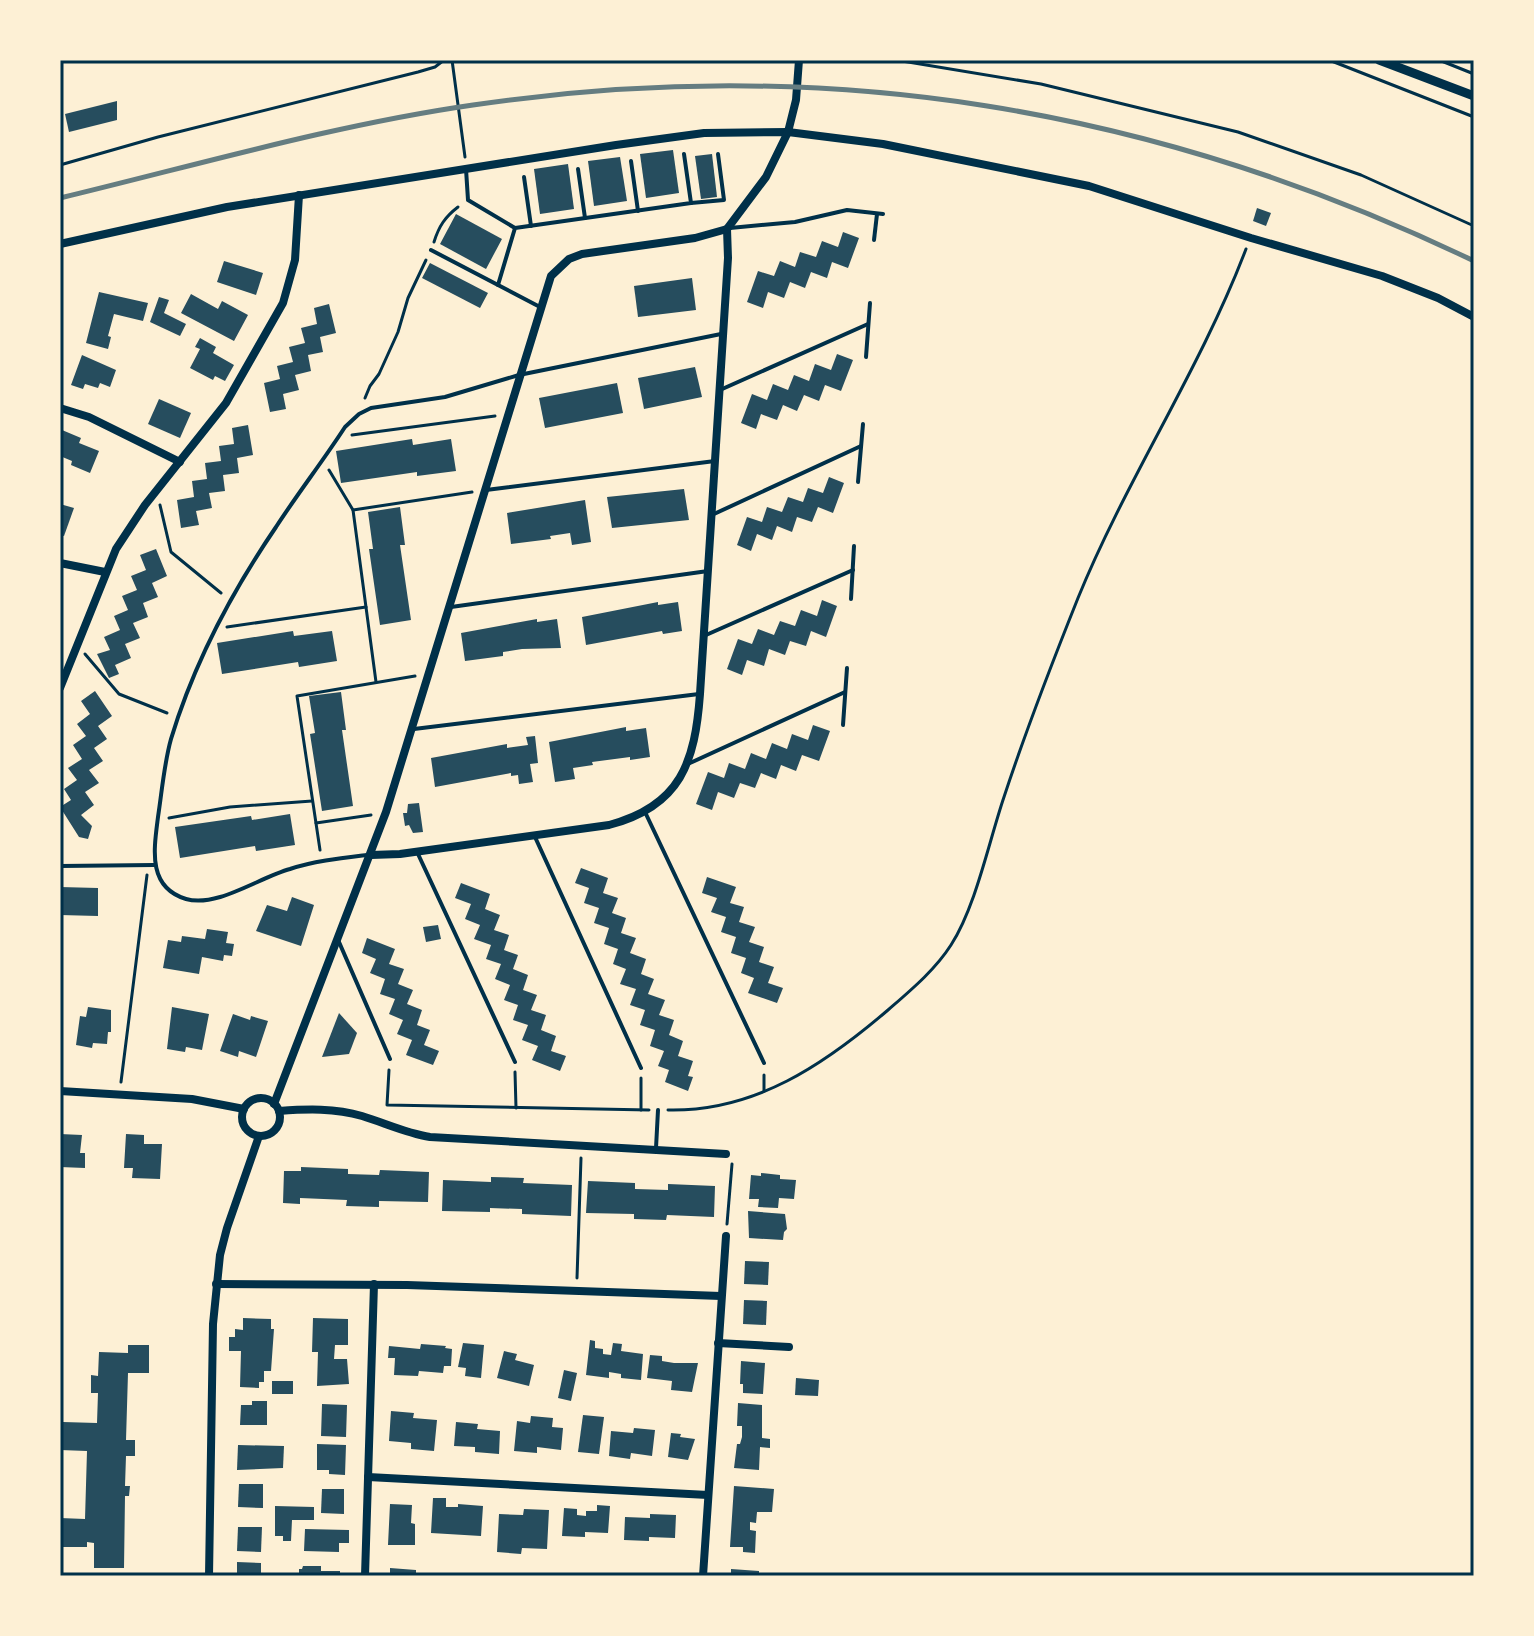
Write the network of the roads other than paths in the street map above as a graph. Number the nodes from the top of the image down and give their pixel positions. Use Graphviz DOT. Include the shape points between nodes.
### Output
graph roads {
  1 [pos="799,60"];
  2 [pos="1379,60"];
  3 [pos="1474,96"];
  4 [pos="788,132"];
  5 [pos="684,154"];
  6 [pos="718,154"];
  7 [pos="631,161"];
  8 [pos="466,168"];
  9 [pos="578,169"];
  10 [pos="524,177"];
  11 [pos="299,195"];
  12 [pos="691,203"];
  13 [pos="638,211"];
  14 [pos="585,218"];
  15 [pos="531,226"];
  16 [pos="515,228"];
  17 [pos="727,229"];
  18 [pos="874,240"];
  19 [pos="60,244"];
  20 [pos="431,250"];
  21 [pos="498,285"];
  22 [pos="870,303"];
  23 [pos="540,307"];
  24 [pos="1474,317"];
  25 [pos="868,324"];
  26 [pos="723,334"];
  27 [pos="866,357"];
  28 [pos="519,375"];
  29 [pos="720,390"];
  30 [pos="60,408"];
  31 [pos="863,424"];
  32 [pos="861,446"];
  33 [pos="715,461"];
  34 [pos="180,462"];
  35 [pos="858,482"];
  36 [pos="484,490"];
  37 [pos="712,515"];
  38 [pos="854,546"];
  39 [pos="60,563"];
  40 [pos="853,570"];
  41 [pos="708,571"];
  42 [pos="105,572"];
  43 [pos="851,599"];
  44 [pos="449,607"];
  45 [pos="704,636"];
  46 [pos="847,668"];
  47 [pos="60,688"];
  48 [pos="845,692"];
  49 [pos="700,694"];
  50 [pos="843,725"];
  51 [pos="411,730"];
  52 [pos="688,764"];
  53 [pos="645,812"];
  54 [pos="534,835"];
  55 [pos="417,852"];
  56 [pos="371,855"];
  57 [pos="151,865"];
  58 [pos="60,866"];
  59 [pos="338,940"];
  60 [pos="390,1059"];
  61 [pos="515,1062"];
  62 [pos="764,1063"];
  63 [pos="641,1068"];
  64 [pos="60,1091"];
  65 [pos="276,1107"];
  66 [pos="244,1109"];
  67 [pos="658,1110"];
  68 [pos="259,1136"];
  69 [pos="655,1150"];
  70 [pos="726,1154"];
  71 [pos="726,1236"];
  72 [pos="216,1284"];
  73 [pos="374,1284"];
  74 [pos="721,1296"];
  75 [pos="718,1343"];
  76 [pos="789,1347"];
  77 [pos="368,1477"];
  78 [pos="708,1495"];
  79 [pos="209,1576"];
  80 [pos="365,1576"];
  81 [pos="703,1576"];
  1 -- 4 [label="street"];
  2 -- 3 [label="street"];
  4 -- 8 [label="street" via="693,135"];
  4 -- 17 [label="street" via="766,177"];
  4 -- 24 [label="street" via="883,144 1089,186 1382,276"];
  5 -- 12 [label="lane"];
  6 -- 12 [label="lane" via="724,200"];
  7 -- 13 [label="lane"];
  8 -- 11 [label="street"];
  8 -- 16 [label="lane" via="468,200"];
  9 -- 14 [label="lane"];
  10 -- 15 [label="lane"];
  11 -- 19 [label="street"];
  11 -- 34 [label="street" via="295,260 283,303 226,403"];
  12 -- 13 [label="lane"];
  13 -- 14 [label="lane"];
  14 -- 15 [label="lane"];
  15 -- 16 [label="lane"];
  16 -- 21 [label="lane"];
  17 -- 18 [label="lane" via="847,210 880,214"];
  17 -- 23 [label="street" via="569,259 551,276"];
  17 -- 26 [label="street"];
  20 -- 21 [label="lane"];
  21 -- 23 [label="lane"];
  22 -- 25 [label="lane"];
  23 -- 28 [label="street"];
  25 -- 27 [label="lane"];
  25 -- 29 [label="lane"];
  26 -- 28 [label="lane"];
  26 -- 29 [label="street"];
  28 -- 36 [label="street"];
  28 -- 57 [label="lane" via="445,397 371,408 345,427 276,526 215,629 178,717 165,764"];
  29 -- 33 [label="street"];
  30 -- 34 [label="street"];
  31 -- 32 [label="lane"];
  32 -- 35 [label="lane"];
  32 -- 37 [label="lane"];
  33 -- 36 [label="lane"];
  33 -- 37 [label="street"];
  34 -- 42 [label="street" via="129,527"];
  36 -- 44 [label="street"];
  37 -- 41 [label="street"];
  38 -- 40 [label="lane"];
  39 -- 42 [label="street"];
  40 -- 43 [label="lane"];
  40 -- 45 [label="lane"];
  41 -- 44 [label="lane"];
  41 -- 45 [label="street"];
  42 -- 47 [label="street"];
  44 -- 51 [label="street"];
  45 -- 49 [label="street"];
  46 -- 48 [label="lane"];
  48 -- 50 [label="lane"];
  48 -- 52 [label="lane"];
  49 -- 51 [label="lane"];
  49 -- 52 [label="street"];
  51 -- 56 [label="street"];
  52 -- 53 [label="street"];
  53 -- 54 [label="street" via="609,825"];
  53 -- 62 [label="lane"];
  54 -- 55 [label="street"];
  54 -- 63 [label="lane"];
  55 -- 56 [label="street"];
  55 -- 61 [label="lane"];
  56 -- 57 [label="lane" via="285,870 200,901 175,894"];
  56 -- 59 [label="street"];
  57 -- 58 [label="lane"];
  59 -- 60 [label="lane"];
  59 -- 65 [label="street"];
  64 -- 66 [label="street" via="192,1099"];
  65 -- 66 [label="street" via="258,1099"];
  65 -- 68 [label="street" via="278,1126"];
  65 -- 69 [label="street" via="345,1112 430,1137"];
  66 -- 68 [label="street" via="245,1127"];
  67 -- 69 [label="lane"];
  68 -- 72 [label="street" via="227,1228"];
  69 -- 70 [label="street"];
  71 -- 74 [label="street"];
  72 -- 73 [label="street"];
  72 -- 79 [label="street"];
  73 -- 74 [label="street"];
  73 -- 77 [label="street"];
  74 -- 75 [label="street"];
  75 -- 76 [label="street"];
  75 -- 78 [label="street"];
  77 -- 78 [label="street"];
  77 -- 80 [label="street"];
  78 -- 81 [label="street"];
}
